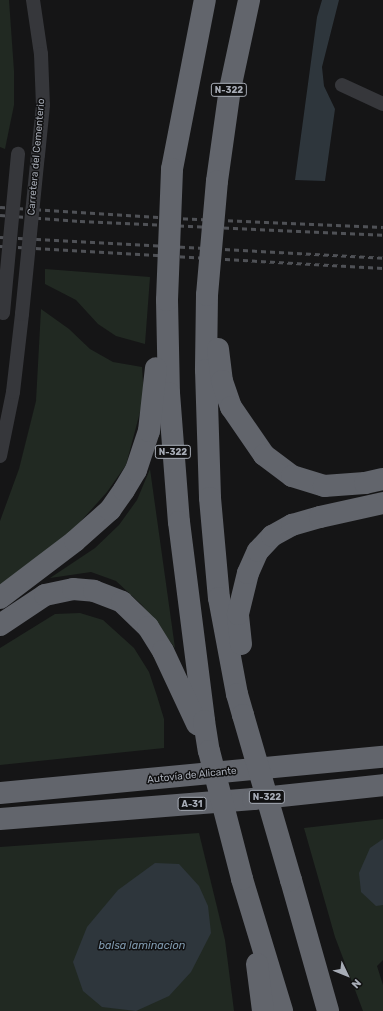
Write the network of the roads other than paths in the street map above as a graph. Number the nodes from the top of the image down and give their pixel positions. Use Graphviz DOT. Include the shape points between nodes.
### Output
graph roads {
  1 [pos="33,0"];
  2 [pos="205,0"];
  3 [pos="249,0"];
  4 [pos="342,85"];
  5 [pos="383,104"];
  6 [pos="18,154"];
  7 [pos="207,295"];
  8 [pos="167,300"];
  9 [pos="3,313"];
  10 [pos="0,456"];
  11 [pos="383,479"];
  12 [pos="383,503"];
  13 [pos="0,598"];
  14 [pos="0,625"];
  15 [pos="237,694"];
  16 [pos="209,751"];
  17 [pos="383,757"];
  18 [pos="0,782"];
  19 [pos="383,785"];
  20 [pos="29,792"];
  21 [pos="0,793"];
  22 [pos="0,819"];
  23 [pos="294,890"];
  24 [pos="253,914"];
  25 [pos="263,1011"];
  26 [pos="282,1011"];
  27 [pos="328,1011"];
  28 [pos="345,1011"];
  1 -- 10 [label="street, Carretera del Cementerio, bridge" via="43,105 13,392"];
  2 -- 8 [label="highway, N-322, bridge" via="172,169"];
  3 -- 7 [label="highway, N-322, bridge" via="230,89 217,181"];
  4 -- 5 [label="street"];
  6 -- 9 [label="street, Carretera del Cementerio, bridge"];
  7 -- 11 [label="highway" via="216,318 219,363 231,407 264,455 292,476 324,486 365,484"];
  7 -- 15 [label="highway, N-322" via="206,370 210,498 219,598"];
  8 -- 13 [label="highway" via="157,344 149,431 136,470 110,510 75,541"];
  8 -- 16 [label="highway, N-322, bridge" via="170,400 179,522"];
  12 -- 15 [label="highway" via="292,525 272,536 258,551 248,573 238,614 243,668"];
  14 -- 16 [label="highway" via="45,595 73,589 94,591 122,602 148,627 164,651"];
  15 -- 23 [label="highway, N-322, bridge"];
  16 -- 24 [label="highway, N-322, bridge"];
  17 -- 20 [label="highway, Autovía de Alicante"];
  18 -- 20 [label="highway"];
  19 -- 22 [label="highway, A-31" via="254,799"];
  20 -- 21 [label="highway, Autovía de Alicante"];
  23 -- 27 [label="highway, N-322"];
  23 -- 28 [label="highway"];
  24 -- 25 [label="highway" via="252,939 261,982"];
  24 -- 26 [label="highway, N-322"];
}
